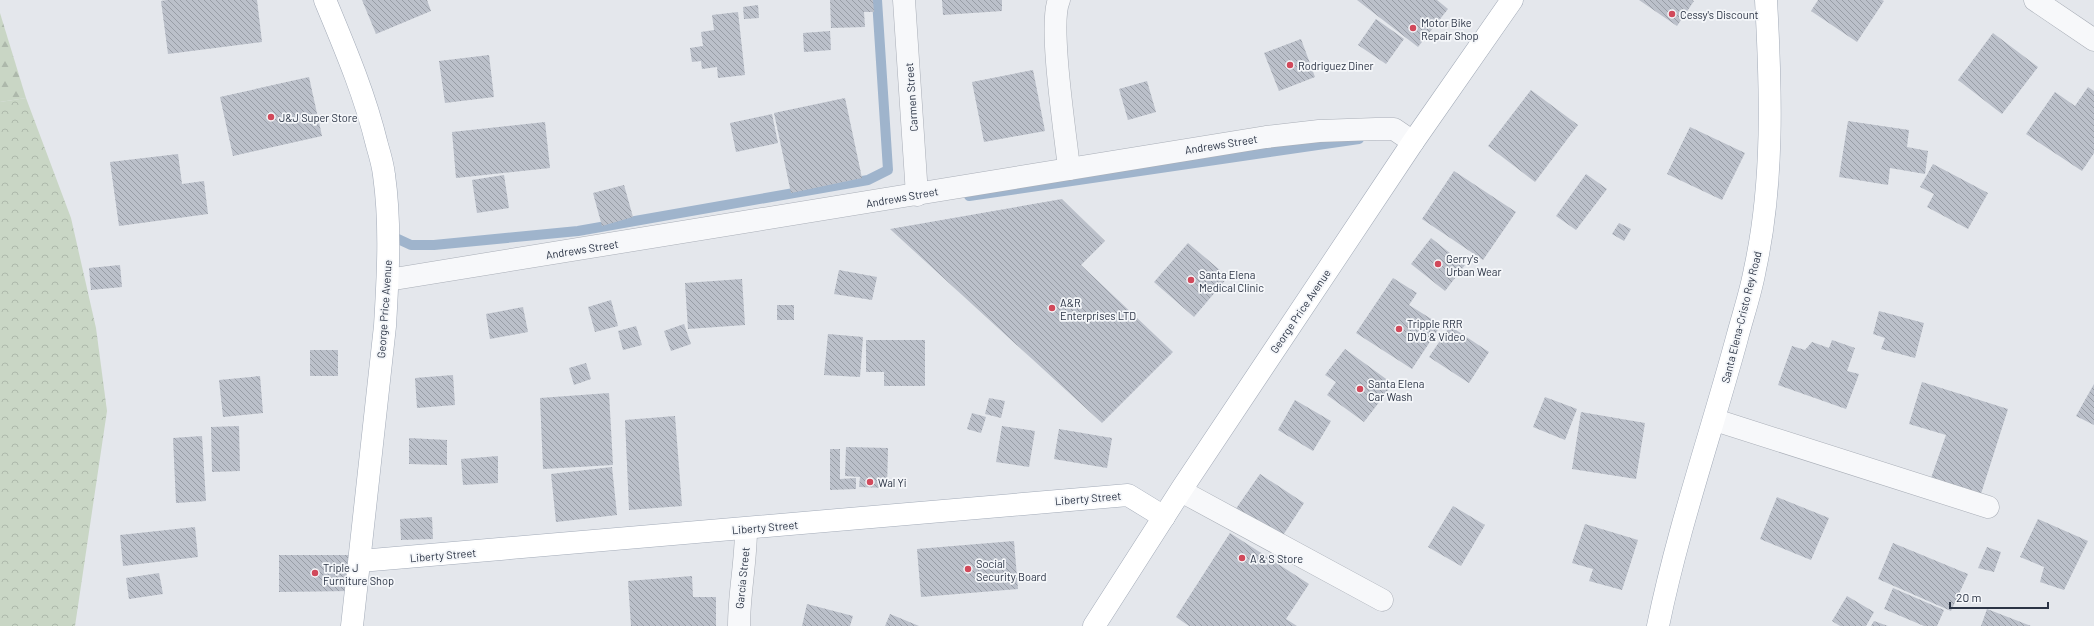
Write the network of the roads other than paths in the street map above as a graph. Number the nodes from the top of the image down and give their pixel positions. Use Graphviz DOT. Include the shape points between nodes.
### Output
graph roads {
  1 [pos="325,0"];
  2 [pos="904,0"];
  3 [pos="1059,0"];
  4 [pos="1512,0"];
  5 [pos="1766,0"];
  6 [pos="2035,0"];
  7 [pos="2094,40"];
  8 [pos="1413,142"];
  9 [pos="1069,170"];
  10 [pos="918,195"];
  11 [pos="388,280"];
  12 [pos="1714,420"];
  13 [pos="1181,491"];
  14 [pos="1988,507"];
  15 [pos="1164,517"];
  16 [pos="746,529"];
  17 [pos="360,561"];
  18 [pos="1382,600"];
  19 [pos="352,626"];
  20 [pos="739,626"];
  21 [pos="1094,626"];
  22 [pos="1658,626"];
  1 -- 11 [label="main road, George Price Avenue" via="353,68 373,129 384,174"];
  2 -- 10 [label="street, Carmen Street"];
  3 -- 9 [label="street" via="1055,14 1057,57"];
  4 -- 8 [label="main road, George Price Avenue"];
  5 -- 12 [label="main road, Santa Elena-Cristo Rey Road" via="1769,126 1763,223 1755,269"];
  6 -- 7 [label="street"];
  8 -- 9 [label="street, Andrews Street" via="1394,130 1319,131 1266,137"];
  8 -- 13 [label="main road, George Price Avenue"];
  9 -- 10 [label="street, Andrews Street"];
  10 -- 11 [label="street, Andrews Street"];
  11 -- 17 [label="main road, George Price Avenue"];
  12 -- 14 [label="street"];
  12 -- 22 [label="main road, Santa Elena-Cristo Rey Road" via="1683,521"];
  13 -- 15 [label="main road, George Price Avenue"];
  13 -- 18 [label="street"];
  15 -- 16 [label="main road, Liberty Street" via="1128,495"];
  15 -- 21 [label="main road, George Price Avenue"];
  16 -- 17 [label="main road, Liberty Street"];
  16 -- 20 [label="street, García Street"];
  17 -- 19 [label="main road, George Price Avenue"];
}
